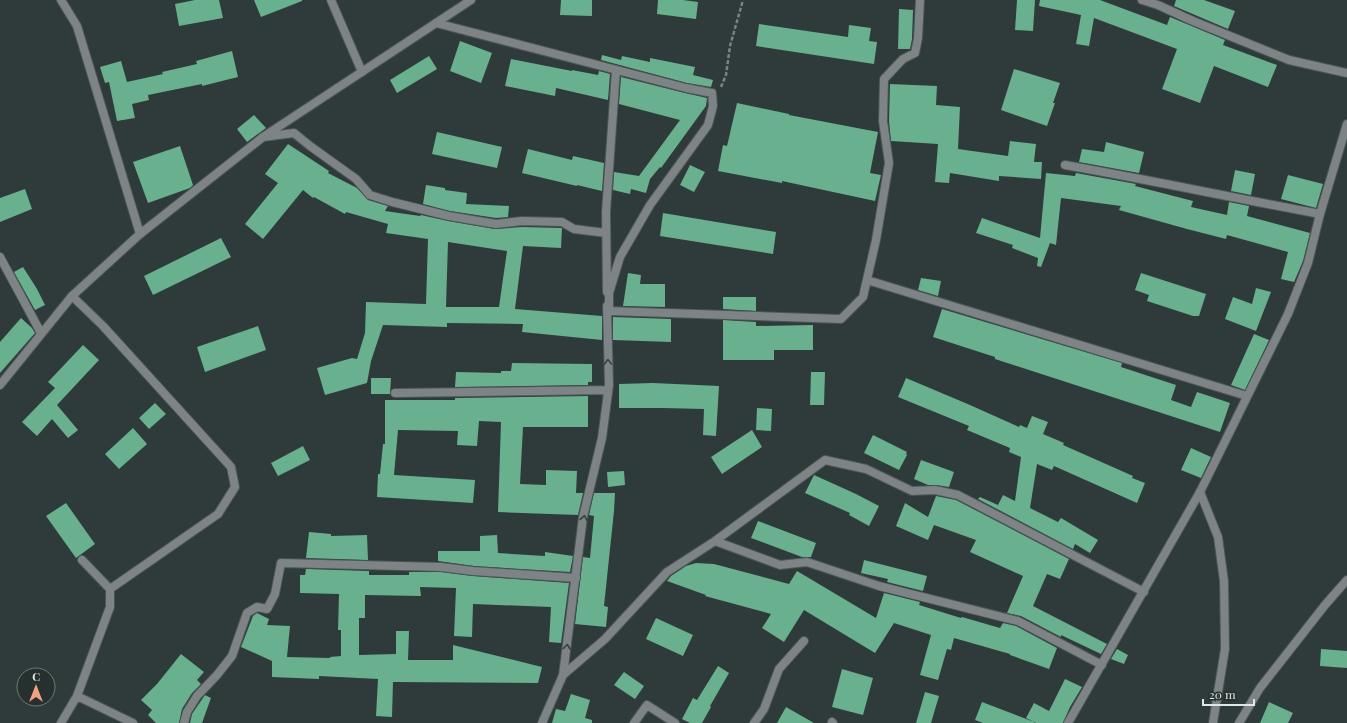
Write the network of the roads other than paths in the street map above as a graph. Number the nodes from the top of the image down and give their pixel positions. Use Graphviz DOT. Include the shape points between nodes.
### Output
graph roads {
  1 [pos="61,0"];
  2 [pos="331,0"];
  3 [pos="471,0"];
  4 [pos="920,0"];
  5 [pos="1142,0"];
  6 [pos="436,23"];
  7 [pos="616,70"];
  8 [pos="362,72"];
  9 [pos="1347,73"];
  10 [pos="1347,124"];
  11 [pos="263,137"];
  12 [pos="1065,165"];
  13 [pos="1320,214"];
  14 [pos="606,233"];
  15 [pos="140,234"];
  16 [pos="0,257"];
  17 [pos="866,280"];
  18 [pos="72,296"];
  19 [pos="41,333"];
  20 [pos="0,385"];
  21 [pos="608,390"];
  22 [pos="395,393"];
  23 [pos="1247,396"];
  24 [pos="1200,492"];
  25 [pos="715,541"];
  26 [pos="82,560"];
  27 [pos="576,578"];
  28 [pos="1347,580"];
  29 [pos="110,589"];
  30 [pos="1144,592"];
  31 [pos="804,641"];
  32 [pos="1102,665"];
  33 [pos="563,675"];
  34 [pos="78,696"];
  35 [pos="61,723"];
  36 [pos="133,723"];
  37 [pos="184,723"];
  38 [pos="542,723"];
  39 [pos="634,723"];
  40 [pos="675,723"];
  41 [pos="754,723"];
  42 [pos="1068,723"];
  43 [pos="1213,723"];
  44 [pos="1239,723"];
  1 -- 15 [label="street" via="77,26"];
  2 -- 8 [label="street"];
  3 -- 6 [label="street"];
  4 -- 17 [label="street" via="918,38 914,53 903,59 884,79 883,121 889,163 876,240"];
  5 -- 9 [label="street" via="1289,60"];
  6 -- 7 [label="street"];
  6 -- 8 [label="street"];
  7 -- 14 [label="street"];
  7 -- 17 [label="street" via="712,93 713,106 708,125 650,204 620,257 610,293 609,311 841,319 863,297"];
  8 -- 11 [label="street"];
  10 -- 13 [label="street"];
  11 -- 14 [label="street" via="294,133 356,179 370,195 392,202 496,224 522,221 562,222 574,229"];
  11 -- 15 [label="street"];
  12 -- 13 [label="street"];
  13 -- 23 [label="street" via="1308,263 1288,314"];
  21 -- 14 [label="street, one-way"];
  15 -- 18 [label="street"];
  16 -- 19 [label="street"];
  17 -- 23 [label="street"];
  18 -- 19 [label="street"];
  18 -- 29 [label="street" via="103,326 231,467 235,487 218,514"];
  19 -- 20 [label="street"];
  21 -- 22 [label="street"];
  27 -- 21 [label="street, one-way" via="584,517 602,438"];
  23 -- 24 [label="street"];
  24 -- 30 [label="street"];
  24 -- 43 [label="street" via="1218,537 1224,581 1225,649"];
  25 -- 30 [label="street" via="825,460 866,468 912,491 935,490 958,495"];
  25 -- 32 [label="street" via="780,565 807,562 878,586 1018,621"];
  25 -- 33 [label="street" via="667,572 605,639"];
  26 -- 29 [label="street"];
  33 -- 27 [label="street, one-way"];
  27 -- 37 [label="street" via="441,567 282,564 267,609 257,607 247,613 232,656 198,696 187,712"];
  28 -- 44 [label="street" via="1260,688"];
  29 -- 34 [label="street" via="110,607"];
  30 -- 32 [label="street"];
  31 -- 41 [label="street" via="779,669 764,709"];
  32 -- 42 [label="street"];
  33 -- 38 [label="street"];
  34 -- 35 [label="street"];
  34 -- 36 [label="street"];
  39 -- 40 [label="street" via="647,705"];
}
